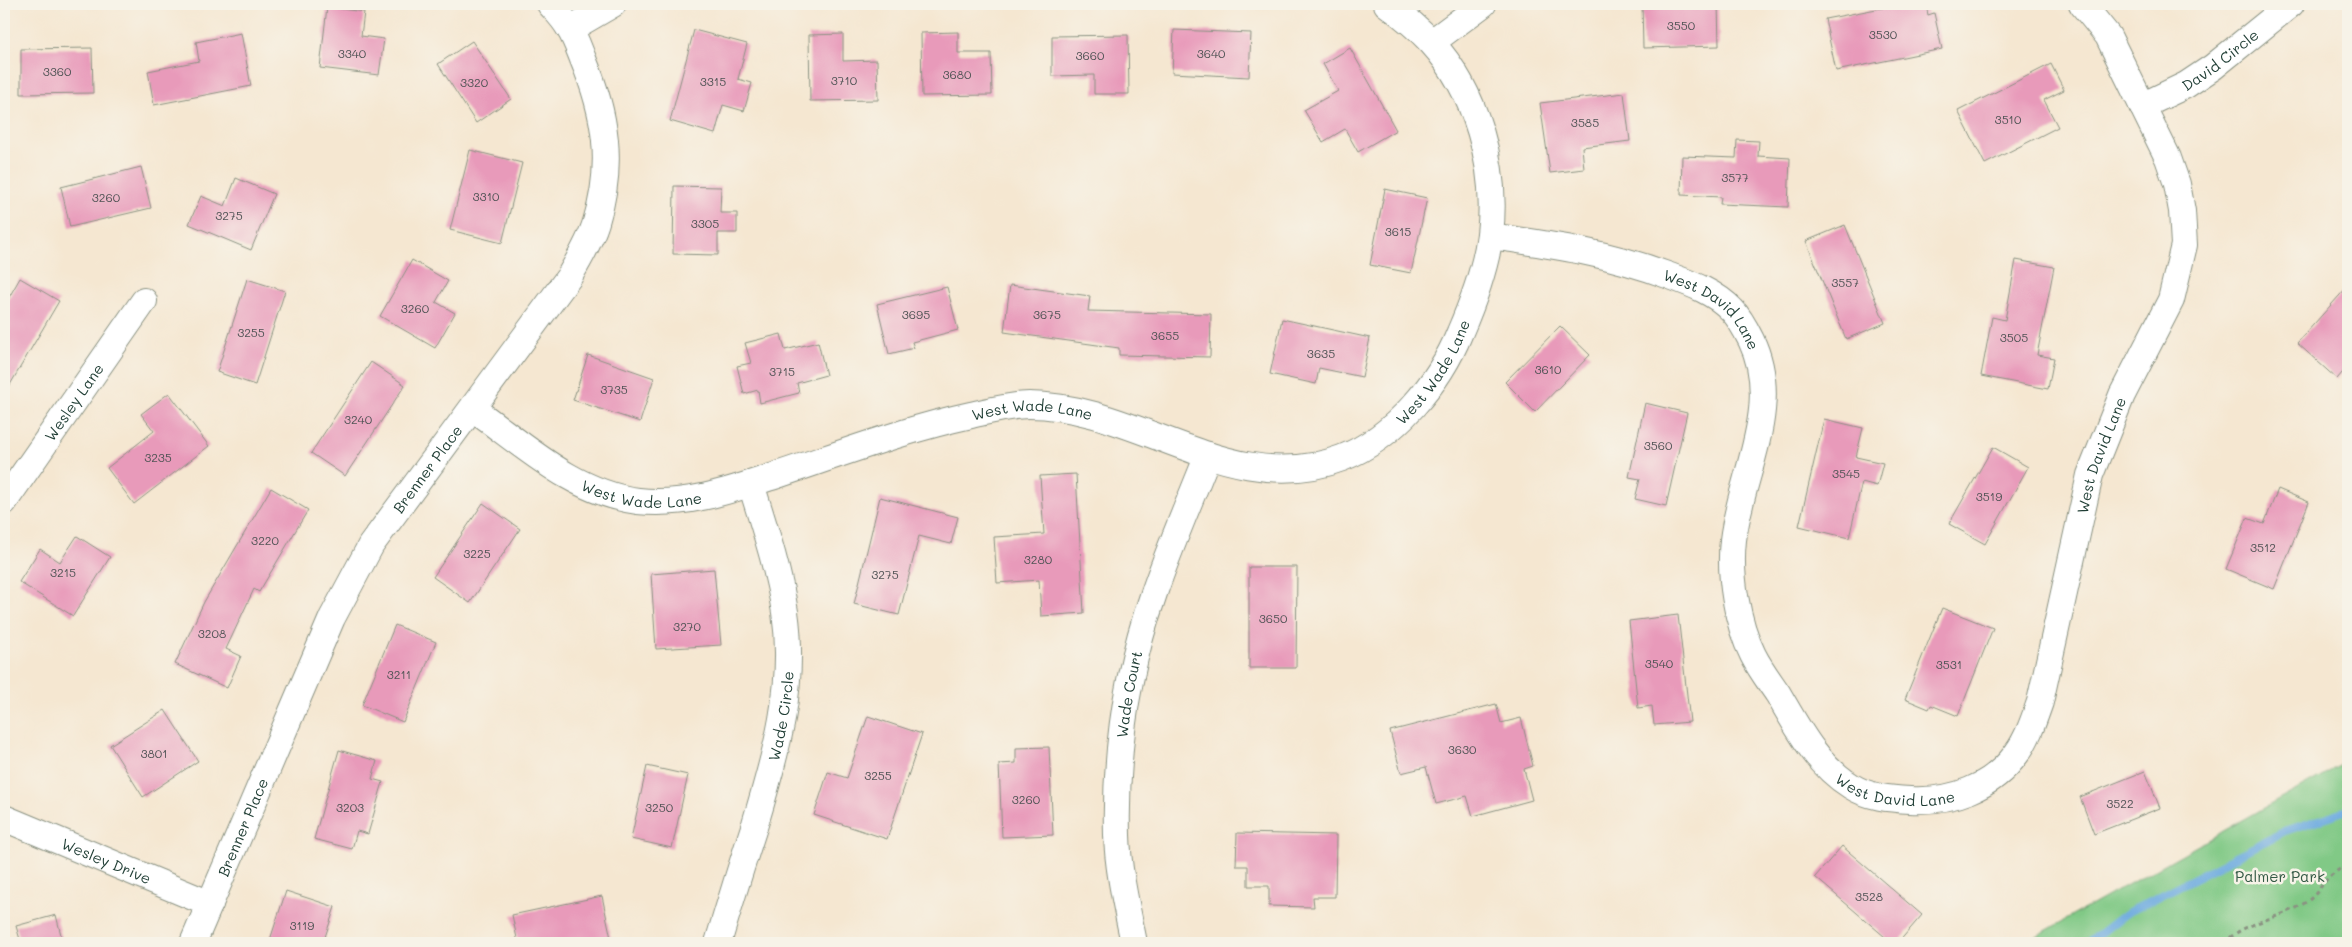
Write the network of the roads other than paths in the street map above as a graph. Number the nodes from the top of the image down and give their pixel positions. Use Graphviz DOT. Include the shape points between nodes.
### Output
graph roads {
  1 [pos="550,4"];
  2 [pos="613,4"];
  3 [pos="1387,4"];
  4 [pos="1483,4"];
  5 [pos="2082,4"];
  6 [pos="2291,4"];
  7 [pos="570,29"];
  8 [pos="1432,42"];
  9 [pos="2142,106"];
  10 [pos="1490,236"];
  11 [pos="144,301"];
  12 [pos="473,409"];
  13 [pos="1208,455"];
  14 [pos="751,484"];
  15 [pos="4,502"];
  16 [pos="4,818"];
  17 [pos="210,904"];
  18 [pos="194,943"];
  19 [pos="718,943"];
  20 [pos="1134,943"];
  1 -- 7 [label="street, Brenner Place"];
  2 -- 7 [label="street"];
  3 -- 8 [label="street, West Wade Lane"];
  4 -- 8 [label="street"];
  5 -- 9 [label="street, West David Lane" via="2108,36"];
  6 -- 9 [label="street, David Circle" via="2213,67 2186,85"];
  7 -- 12 [label="street, Brenner Place" via="596,91 605,130 604,185 596,222 569,277"];
  8 -- 10 [label="street, West Wade Lane" via="1455,74 1482,141 1492,207"];
  9 -- 10 [label="street, West David Lane" via="2168,158 2182,210 2184,246 2171,300 2122,395 2090,476 2040,702 2031,727 2018,752 1998,773 1978,787 1954,797 1930,801 1894,799 1877,797 1852,786 1812,750 1753,655 1736,593 1733,541 1763,411 1764,380 1757,353 1732,310 1712,294 1692,284 1612,257"];
  10 -- 13 [label="street, West Wade Lane" via="1467,316 1451,356 1429,388 1401,419 1352,453 1293,469 1241,465"];
  11 -- 15 [label="street, Wesley Lane"];
  12 -- 14 [label="street, West Wade Lane" via="578,482 603,493 668,502 700,498"];
  12 -- 17 [label="street, Brenner Place" via="371,545 349,583"];
  13 -- 14 [label="street, West Wade Lane" via="1090,414 1058,406 1025,405 940,422"];
  13 -- 20 [label="street, Wade Court" via="1154,593 1126,705 1118,754 1117,836"];
  14 -- 19 [label="street, Wade Circle" via="785,612 787,689 774,759"];
  16 -- 17 [label="street, Wesley Drive"];
  17 -- 18 [label="street, Brenner Place"];
}
